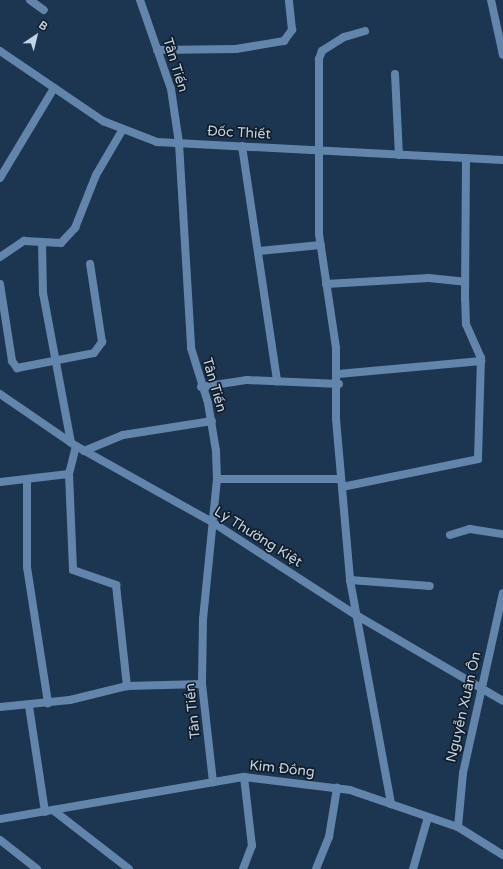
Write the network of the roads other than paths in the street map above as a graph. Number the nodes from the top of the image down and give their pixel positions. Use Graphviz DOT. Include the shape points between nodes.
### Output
graph roads {
  1 [pos="30,0"];
  2 [pos="140,0"];
  3 [pos="289,0"];
  4 [pos="491,0"];
  5 [pos="44,10"];
  6 [pos="365,31"];
  7 [pos="157,50"];
  8 [pos="0,51"];
  9 [pos="503,55"];
  10 [pos="395,74"];
  11 [pos="54,88"];
  12 [pos="123,129"];
  13 [pos="179,143"];
  14 [pos="242,146"];
  15 [pos="322,150"];
  16 [pos="399,154"];
  17 [pos="466,158"];
  18 [pos="503,160"];
  19 [pos="0,178"];
  20 [pos="42,242"];
  21 [pos="321,245"];
  22 [pos="259,251"];
  23 [pos="0,257"];
  24 [pos="90,264"];
  25 [pos="465,282"];
  26 [pos="0,284"];
  27 [pos="326,284"];
  28 [pos="55,359"];
  29 [pos="481,361"];
  30 [pos="338,374"];
  31 [pos="277,381"];
  32 [pos="339,384"];
  33 [pos="201,387"];
  34 [pos="0,394"];
  35 [pos="212,421"];
  36 [pos="77,446"];
  37 [pos="69,474"];
  38 [pos="341,478"];
  39 [pos="216,479"];
  40 [pos="27,480"];
  41 [pos="0,482"];
  42 [pos="342,487"];
  43 [pos="212,522"];
  44 [pos="503,534"];
  45 [pos="450,535"];
  46 [pos="350,580"];
  47 [pos="430,586"];
  48 [pos="503,593"];
  49 [pos="356,615"];
  50 [pos="202,684"];
  51 [pos="127,686"];
  52 [pos="482,688"];
  53 [pos="503,701"];
  54 [pos="48,703"];
  55 [pos="29,706"];
  56 [pos="0,707"];
  57 [pos="244,777"];
  58 [pos="213,782"];
  59 [pos="337,788"];
  60 [pos="391,804"];
  61 [pos="53,810"];
  62 [pos="45,812"];
  63 [pos="428,817"];
  64 [pos="0,819"];
  65 [pos="458,827"];
  66 [pos="0,840"];
  67 [pos="503,855"];
  68 [pos="37,869"];
  69 [pos="129,869"];
  70 [pos="243,869"];
  71 [pos="316,869"];
  72 [pos="413,869"];
  1 -- 5 [label="street"];
  2 -- 7 [label="street, Tân Tiến"];
  3 -- 7 [label="street" via="292,30 284,41 236,49"];
  4 -- 9 [label="street"];
  6 -- 15 [label="street" via="344,37 322,51 319,59"];
  7 -- 13 [label="street, Tân Tiến" via="170,89"];
  8 -- 11 [label="street, Đốc Thiết"];
  10 -- 16 [label="street"];
  11 -- 12 [label="street, Đốc Thiết" via="103,121"];
  11 -- 19 [label="street"];
  12 -- 13 [label="street, Đốc Thiết" via="156,142"];
  12 -- 20 [label="street" via="96,175 75,228 61,243"];
  13 -- 14 [label="street, Đốc Thiết"];
  13 -- 33 [label="street, Tân Tiến" via="188,323 194,366"];
  14 -- 15 [label="street, Đốc Thiết"];
  14 -- 22 [label="street"];
  15 -- 16 [label="street, Đốc Thiết"];
  15 -- 21 [label="street"];
  16 -- 17 [label="street, Đốc Thiết"];
  17 -- 18 [label="street, Đốc Thiết"];
  17 -- 25 [label="street"];
  20 -- 23 [label="street" via="24,240"];
  20 -- 28 [label="street" via="43,293"];
  21 -- 22 [label="street"];
  21 -- 27 [label="street"];
  22 -- 31 [label="street"];
  24 -- 28 [label="street" via="102,346 94,353"];
  25 -- 27 [label="street" via="368,279"];
  25 -- 29 [label="street" via="466,324 478,346"];
  26 -- 28 [label="street" via="14,364 21,368"];
  27 -- 30 [label="street"];
  28 -- 36 [label="street"];
  29 -- 30 [label="street"];
  29 -- 42 [label="street" via="478,459"];
  30 -- 32 [label="street"];
  31 -- 32 [label="street"];
  31 -- 33 [label="street" via="247,380"];
  32 -- 38 [label="street" via="336,419"];
  33 -- 35 [label="street, Tân Tiến"];
  34 -- 36 [label="street, Lý Thường Kiệt"];
  35 -- 36 [label="street" via="123,435"];
  35 -- 39 [label="street, Tân Tiến"];
  36 -- 37 [label="street"];
  36 -- 43 [label="street, Lý Thường Kiệt"];
  37 -- 40 [label="street"];
  37 -- 51 [label="street" via="73,570 116,585"];
  38 -- 39 [label="street"];
  38 -- 42 [label="street"];
  39 -- 43 [label="street, Tân Tiến"];
  40 -- 41 [label="street"];
  40 -- 54 [label="street" via="27,567"];
  42 -- 46 [label="street"];
  43 -- 49 [label="street, Lý Thường Kiệt"];
  43 -- 50 [label="street, Tân Tiến" via="203,619"];
  44 -- 45 [label="street" via="470,529"];
  46 -- 47 [label="street"];
  46 -- 49 [label="street"];
  48 -- 52 [label="street, Nguyễn Xuân Ôn"];
  49 -- 52 [label="street, Lý Thường Kiệt"];
  49 -- 60 [label="street"];
  50 -- 51 [label="street"];
  50 -- 58 [label="street, Tân Tiến"];
  51 -- 54 [label="street"];
  52 -- 53 [label="street, Lý Thường Kiệt"];
  52 -- 65 [label="street, Nguyễn Xuân Ôn" via="463,773"];
  54 -- 55 [label="street"];
  55 -- 56 [label="street"];
  55 -- 62 [label="street"];
  57 -- 58 [label="street, Kim Đồng"];
  57 -- 59 [label="street, Kim Đồng"];
  57 -- 70 [label="street" via="252,846"];
  58 -- 61 [label="street, Kim Đồng"];
  59 -- 60 [label="street, Kim Đồng"];
  59 -- 71 [label="street" via="329,837"];
  60 -- 63 [label="street, Kim Đồng"];
  61 -- 62 [label="street, Kim Đồng"];
  61 -- 69 [label="street"];
  62 -- 64 [label="street, Kim Đồng"];
  63 -- 65 [label="street, Kim Đồng"];
  63 -- 72 [label="street"];
  65 -- 67 [label="street, Kim Đồng"];
  66 -- 68 [label="street"];
}
